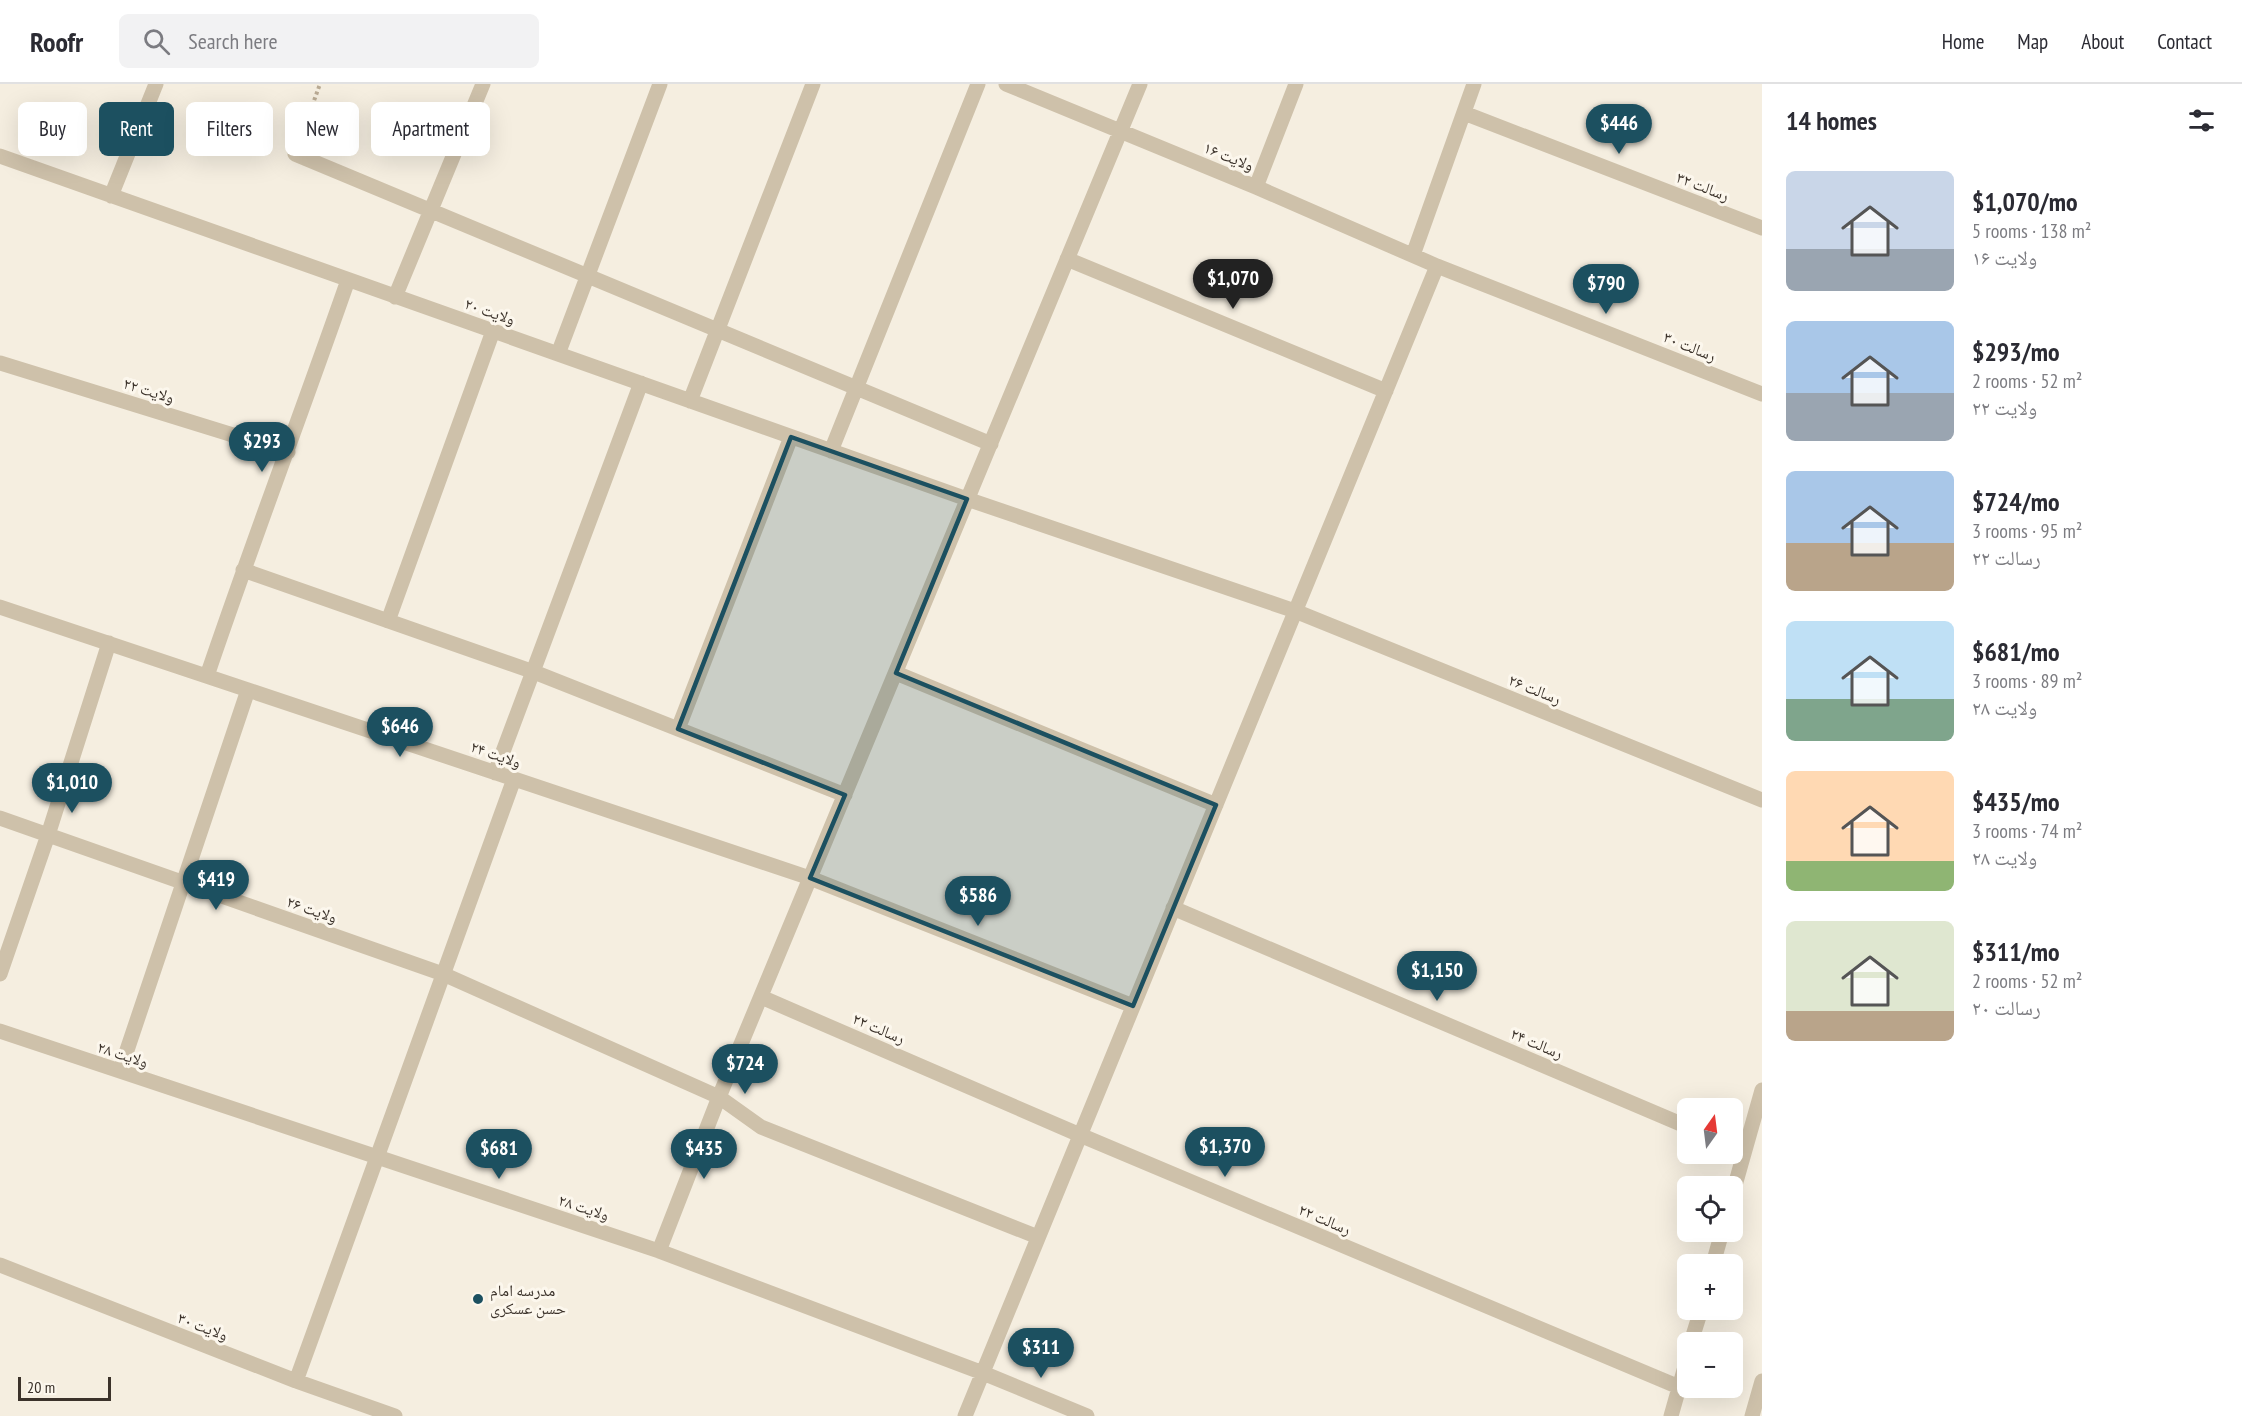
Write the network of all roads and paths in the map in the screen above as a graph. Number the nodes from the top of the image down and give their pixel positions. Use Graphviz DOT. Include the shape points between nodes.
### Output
graph roads {
  1 [pos="156,84"];
  2 [pos="320,84"];
  3 [pos="483,84"];
  4 [pos="660,84"];
  5 [pos="813,84"];
  6 [pos="978,84"];
  7 [pos="1006,84"];
  8 [pos="1140,84"];
  9 [pos="1296,84"];
  10 [pos="1474,84"];
  11 [pos="314,102"];
  12 [pos="1464,113"];
  13 [pos="1121,131"];
  14 [pos="0,156"];
  15 [pos="300,156"];
  16 [pos="1256,187"];
  17 [pos="111,196"];
  18 [pos="430,210"];
  19 [pos="1762,228"];
  20 [pos="1413,255"];
  21 [pos="1067,259"];
  22 [pos="1437,266"];
  23 [pos="588,276"];
  24 [pos="348,280"];
  25 [pos="395,297"];
  26 [pos="717,330"];
  27 [pos="494,331"];
  28 [pos="558,354"];
  29 [pos="0,363"];
  30 [pos="641,383"];
  31 [pos="856,388"];
  32 [pos="1386,391"];
  33 [pos="1762,394"];
  34 [pos="690,401"];
  35 [pos="791,437"];
  36 [pos="991,444"];
  37 [pos="831,451"];
  38 [pos="288,452"];
  39 [pos="968,499"];
  40 [pos="243,570"];
  41 [pos="0,607"];
  42 [pos="1295,611"];
  43 [pos="388,621"];
  44 [pos="109,643"];
  45 [pos="534,672"];
  46 [pos="896,672"];
  47 [pos="207,676"];
  48 [pos="248,690"];
  49 [pos="678,729"];
  50 [pos="495,773"];
  51 [pos="514,779"];
  52 [pos="845,795"];
  53 [pos="1762,800"];
  54 [pos="1216,805"];
  55 [pos="0,818"];
  56 [pos="48,835"];
  57 [pos="810,878"];
  58 [pos="184,882"];
  59 [pos="1173,908"];
  60 [pos="0,974"];
  61 [pos="443,974"];
  62 [pos="760,997"];
  63 [pos="1133,1006"];
  64 [pos="0,1031"];
  65 [pos="120,1071"];
  66 [pos="1762,1090"];
  67 [pos="719,1097"];
  68 [pos="1677,1122"];
  69 [pos="1080,1135"];
  70 [pos="1743,1139"];
  71 [pos="377,1157"];
  72 [pos="1038,1237"];
  73 [pos="659,1251"];
  74 [pos="0,1265"];
  75 [pos="982,1373"];
  76 [pos="296,1381"];
  77 [pos="1762,1382"];
  78 [pos="1677,1386"];
  79 [pos="1677,1394"];
  80 [pos="395,1416"];
  81 [pos="964,1416"];
  82 [pos="1087,1416"];
  83 [pos="1671,1416"];
  84 [pos="1752,1416"];
  1 -- 17 [label="street"];
  2 -- 11 [label="path"];
  3 -- 18 [label="street"];
  4 -- 23 [label="street"];
  5 -- 26 [label="street"];
  6 -- 31 [label="street"];
  7 -- 13 [label="street, ولایت ۱۶"];
  8 -- 13 [label="street"];
  9 -- 16 [label="street"];
  10 -- 12 [label="street"];
  12 -- 19 [label="street, رسالت ۳۲"];
  12 -- 20 [label="street"];
  13 -- 16 [label="street, ولایت ۱۶"];
  13 -- 21 [label="street"];
  14 -- 17 [label="street, ولایت ۲۰"];
  15 -- 18 [label="street"];
  16 -- 20 [label="street, ولایت ۱۶"];
  17 -- 24 [label="street, ولایت ۲۰"];
  18 -- 23 [label="street"];
  18 -- 25 [label="street"];
  20 -- 22 [label="street, ولایت ۱۶"];
  21 -- 32 [label="street"];
  21 -- 36 [label="street"];
  22 -- 32 [label="street"];
  22 -- 33 [label="street, رسالت ۳۰"];
  23 -- 26 [label="street"];
  23 -- 28 [label="street"];
  24 -- 25 [label="street, ولایت ۲۰"];
  24 -- 38 [label="street"];
  25 -- 27 [label="street, ولایت ۲۰"];
  26 -- 31 [label="street"];
  26 -- 34 [label="street"];
  27 -- 28 [label="street, ولایت ۲۰"];
  27 -- 43 [label="street"];
  28 -- 30 [label="street, ولایت ۲۰"];
  29 -- 38 [label="street, ولایت ۲۲"];
  30 -- 34 [label="street, ولایت ۲۰"];
  30 -- 45 [label="street"];
  31 -- 36 [label="street"];
  31 -- 37 [label="street"];
  32 -- 42 [label="street"];
  34 -- 35 [label="street, ولایت ۲۰"];
  35 -- 37 [label="street, ولایت ۲۰"];
  35 -- 49 [label="street"];
  36 -- 39 [label="street"];
  37 -- 39 [label="street, ولایت ۲۰"];
  38 -- 40 [label="street"];
  39 -- 42 [label="street, رسالت ۲۶"];
  39 -- 46 [label="street"];
  40 -- 43 [label="street"];
  40 -- 47 [label="street"];
  41 -- 44 [label="street, ولایت ۲۴"];
  42 -- 53 [label="street, رسالت ۲۶"];
  42 -- 54 [label="street"];
  43 -- 45 [label="street"];
  44 -- 47 [label="street, ولایت ۲۴"];
  44 -- 56 [label="street"];
  45 -- 49 [label="street"];
  45 -- 50 [label="street"];
  46 -- 52 [label="street"];
  46 -- 54 [label="street"];
  47 -- 48 [label="street, ولایت ۲۴"];
  48 -- 50 [label="street, ولایت ۲۴"];
  48 -- 58 [label="street"];
  49 -- 52 [label="street"];
  50 -- 51 [label="street, ولایت ۲۴"];
  51 -- 57 [label="street, ولایت ۲۴"];
  51 -- 61 [label="street"];
  52 -- 57 [label="street"];
  54 -- 59 [label="street"];
  55 -- 56 [label="street, ولایت ۲۶"];
  56 -- 58 [label="street, ولایت ۲۶"];
  56 -- 60 [label="street"];
  57 -- 62 [label="street"];
  57 -- 63 [label="street, ولایت ۲۴"];
  58 -- 61 [label="street, ولایت ۲۶"];
  58 -- 65 [label="street"];
  59 -- 63 [label="street"];
  59 -- 68 [label="street, رسالت ۲۴"];
  61 -- 67 [label="street, ولایت ۲۶"];
  61 -- 71 [label="street"];
  62 -- 67 [label="street"];
  62 -- 69 [label="street, رسالت ۲۲"];
  63 -- 69 [label="street"];
  64 -- 65 [label="street, ولایت ۲۸"];
  65 -- 71 [label="street, ولایت ۲۸"];
  66 -- 70 [label="street"];
  67 -- 72 [label="street, ولایت ۲۶" via="761,1127"];
  67 -- 73 [label="street"];
  69 -- 72 [label="street"];
  69 -- 78 [label="street, رسالت ۲۲"];
  71 -- 73 [label="street, ولایت ۲۸"];
  71 -- 76 [label="street"];
  72 -- 75 [label="street"];
  73 -- 75 [label="street, ولایت ۲۸"];
  74 -- 76 [label="street, ولایت ۳۰"];
  75 -- 81 [label="street"];
  75 -- 82 [label="street, ولایت ۲۸"];
  76 -- 80 [label="street, ولایت ۳۰"];
  77 -- 84 [label="street"];
  79 -- 83 [label="street"];
}
